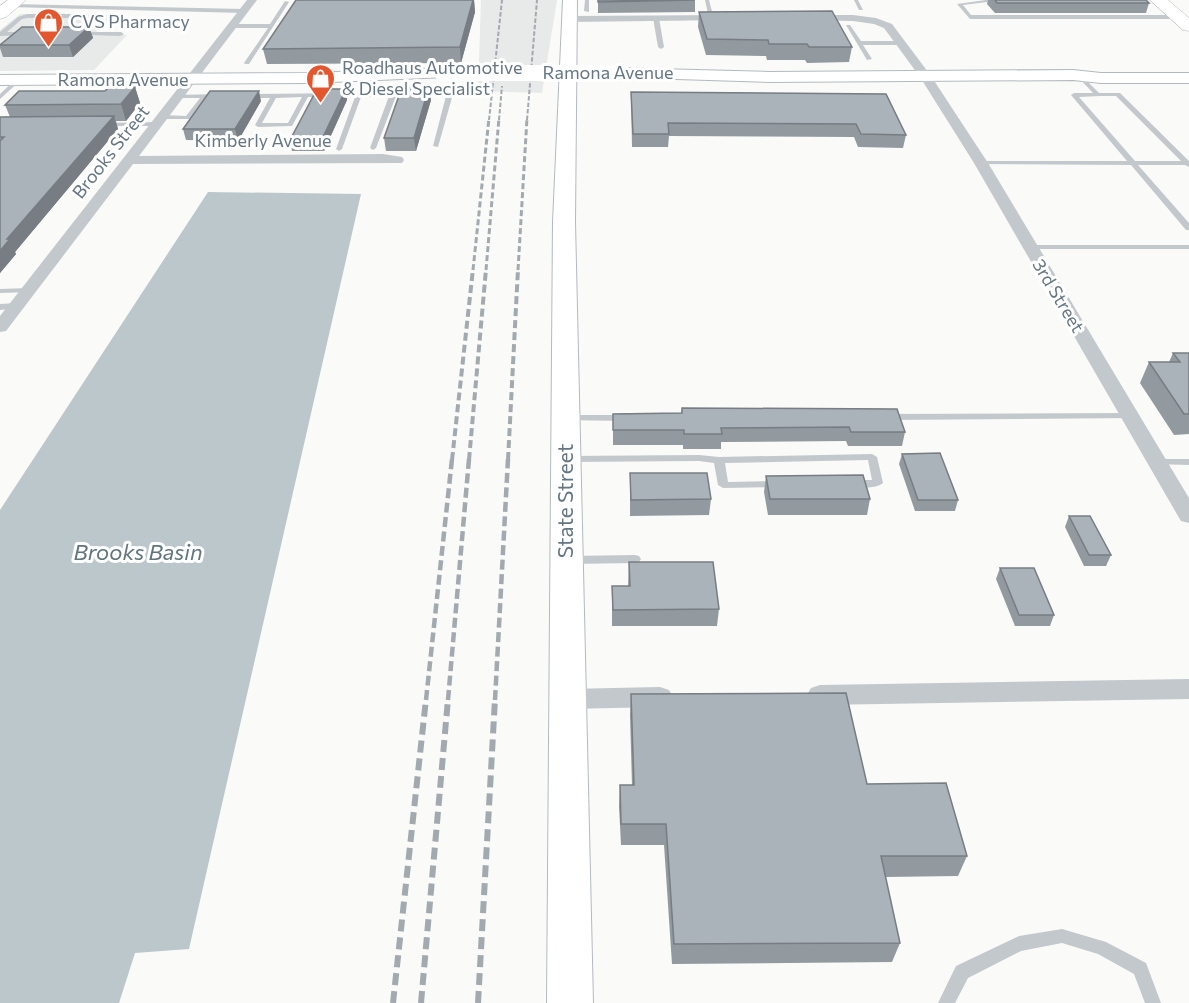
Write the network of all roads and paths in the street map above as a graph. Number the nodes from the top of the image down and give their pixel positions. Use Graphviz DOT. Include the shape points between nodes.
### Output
graph roads {
  1 [pos="252,0"];
  2 [pos="707,0"];
  3 [pos="856,0"];
  4 [pos="1001,0"];
  5 [pos="287,2"];
  6 [pos="1154,6"];
  7 [pos="9,7"];
  8 [pos="578,8"];
  9 [pos="861,9"];
  10 [pos="244,10"];
  11 [pos="75,16"];
  12 [pos="1157,17"];
  13 [pos="656,18"];
  14 [pos="712,18"];
  15 [pos="736,18"];
  16 [pos="794,18"];
  17 [pos="1184,22"];
  18 [pos="232,26"];
  19 [pos="272,26"];
  20 [pos="848,26"];
  21 [pos="1,34"];
  22 [pos="33,34"];
  23 [pos="66,34"];
  24 [pos="122,34"];
  25 [pos="859,43"];
  26 [pos="901,43"];
  27 [pos="661,47"];
  28 [pos="869,59"];
  29 [pos="247,63"];
  30 [pos="1189,71"];
  31 [pos="925,76"];
  32 [pos="1077,76"];
  33 [pos="1189,78"];
  34 [pos="0,80"];
  35 [pos="18,80"];
  36 [pos="192,80"];
  37 [pos="1098,94"];
  38 [pos="306,95"];
  39 [pos="359,95"];
  40 [pos="393,95"];
  41 [pos="178,96"];
  42 [pos="204,96"];
  43 [pos="227,96"];
  44 [pos="239,96"];
  45 [pos="274,96"];
  46 [pos="0,97"];
  47 [pos="160,121"];
  48 [pos="101,125"];
  49 [pos="436,146"];
  50 [pos="373,148"];
  51 [pos="339,149"];
  52 [pos="130,160"];
  53 [pos="397,160"];
  54 [pos="981,163"];
  55 [pos="1133,163"];
  56 [pos="1189,164"];
  57 [pos="1189,228"];
  58 [pos="1029,247"];
  59 [pos="1189,247"];
  60 [pos="29,290"];
  61 [pos="0,291"];
  62 [pos="0,306"];
  63 [pos="16,306"];
  64 [pos="0,327"];
  65 [pos="1130,416"];
  66 [pos="871,417"];
  67 [pos="566,418"];
  68 [pos="636,418"];
  69 [pos="566,459"];
  70 [pos="719,460"];
  71 [pos="1157,462"];
  72 [pos="1189,462"];
  73 [pos="795,484"];
  74 [pos="842,484"];
  75 [pos="1189,516"];
  76 [pos="635,559"];
  77 [pos="567,561"];
  78 [pos="1189,689"];
  79 [pos="800,695"];
  80 [pos="681,697"];
  81 [pos="567,699"];
  82 [pos="570,1003"];
  83 [pos="946,1003"];
  84 [pos="1153,1003"];
  1 -- 10 [label="street, Brooks Street"];
  2 -- 14 [label="lane"];
  3 -- 9 [label="lane"];
  4 -- 12 [label="lane" via="960,4 970,17"];
  5 -- 19 [label="lane"];
  6 -- 12 [label="lane"];
  6 -- 17 [label="main road"];
  7 -- 10 [label="lane"];
  8 -- 13 [label="street"];
  8 -- 67 [label="main road, State Street" via="564,222"];
  10 -- 18 [label="street, Brooks Street"];
  11 -- 21 [label="lane" via="27,16"];
  12 -- 17 [label="lane"];
  13 -- 14 [label="street"];
  13 -- 27 [label="lane"];
  14 -- 15 [label="street"];
  16 -- 26 [label="street, 3rd Street" via="876,21 888,26"];
  18 -- 19 [label="lane"];
  18 -- 36 [label="street, Brooks Street"];
  19 -- 29 [label="lane"];
  20 -- 25 [label="lane"];
  21 -- 22 [label="lane"];
  23 -- 24 [label="lane"];
  25 -- 26 [label="lane"];
  25 -- 28 [label="lane"];
  26 -- 31 [label="street, 3rd Street"];
  30 -- 32 [label="main road, Ramona Avenue" via="1095,72"];
  31 -- 32 [label="main road, Ramona Avenue"];
  31 -- 36 [label="main road, Ramona Avenue, bridge" via="442,73"];
  31 -- 54 [label="street, 3rd Street"];
  32 -- 33 [label="main road, Ramona Avenue"];
  32 -- 37 [label="lane"];
  34 -- 35 [label="main road, Ramona Avenue"];
  35 -- 36 [label="main road, Ramona Avenue" via="139,84"];
  35 -- 46 [label="lane"];
  36 -- 41 [label="street, Brooks Street"];
  37 -- 55 [label="lane" via="1074,95"];
  37 -- 56 [label="lane" via="1118,94"];
  38 -- 39 [label="lane"];
  38 -- 45 [label="lane"];
  38 -- 45 [label="lane" via="290,125 258,125"];
  39 -- 40 [label="lane"];
  39 -- 51 [label="lane"];
  40 -- 49 [label="lane" via="450,94"];
  40 -- 50 [label="lane"];
  41 -- 42 [label="lane"];
  41 -- 47 [label="street, Brooks Street"];
  42 -- 43 [label="lane"];
  42 -- 47 [label="lane" via="188,118"];
  44 -- 45 [label="lane"];
  47 -- 48 [label="lane"];
  47 -- 52 [label="street, Brooks Street"];
  52 -- 53 [label="street, Kimberly Avenue"];
  52 -- 60 [label="street, Brooks Street"];
  54 -- 55 [label="lane"];
  54 -- 58 [label="street, 3rd Street"];
  55 -- 56 [label="lane"];
  55 -- 57 [label="lane"];
  58 -- 59 [label="lane"];
  58 -- 65 [label="street, 3rd Street"];
  60 -- 61 [label="lane"];
  60 -- 63 [label="street, Brooks Street"];
  62 -- 63 [label="lane"];
  63 -- 64 [label="street, Brooks Street"];
  65 -- 66 [label="lane"];
  65 -- 71 [label="street, 3rd Street"];
  67 -- 68 [label="lane"];
  67 -- 69 [label="main road, State Street"];
  69 -- 70 [label="lane"];
  69 -- 77 [label="main road, State Street"];
  70 -- 73 [label="lane" via="723,485"];
  70 -- 74 [label="lane" via="872,457 878,483"];
  71 -- 72 [label="lane"];
  71 -- 75 [label="street, 3rd Street"];
  76 -- 77 [label="lane"];
  77 -- 81 [label="main road, State Street"];
  78 -- 79 [label="street"];
  80 -- 81 [label="street"];
  81 -- 82 [label="main road, State Street"];
  83 -- 84 [label="lane" via="962,972 1019,944 1062,936 1101,947 1140,969"];
}
